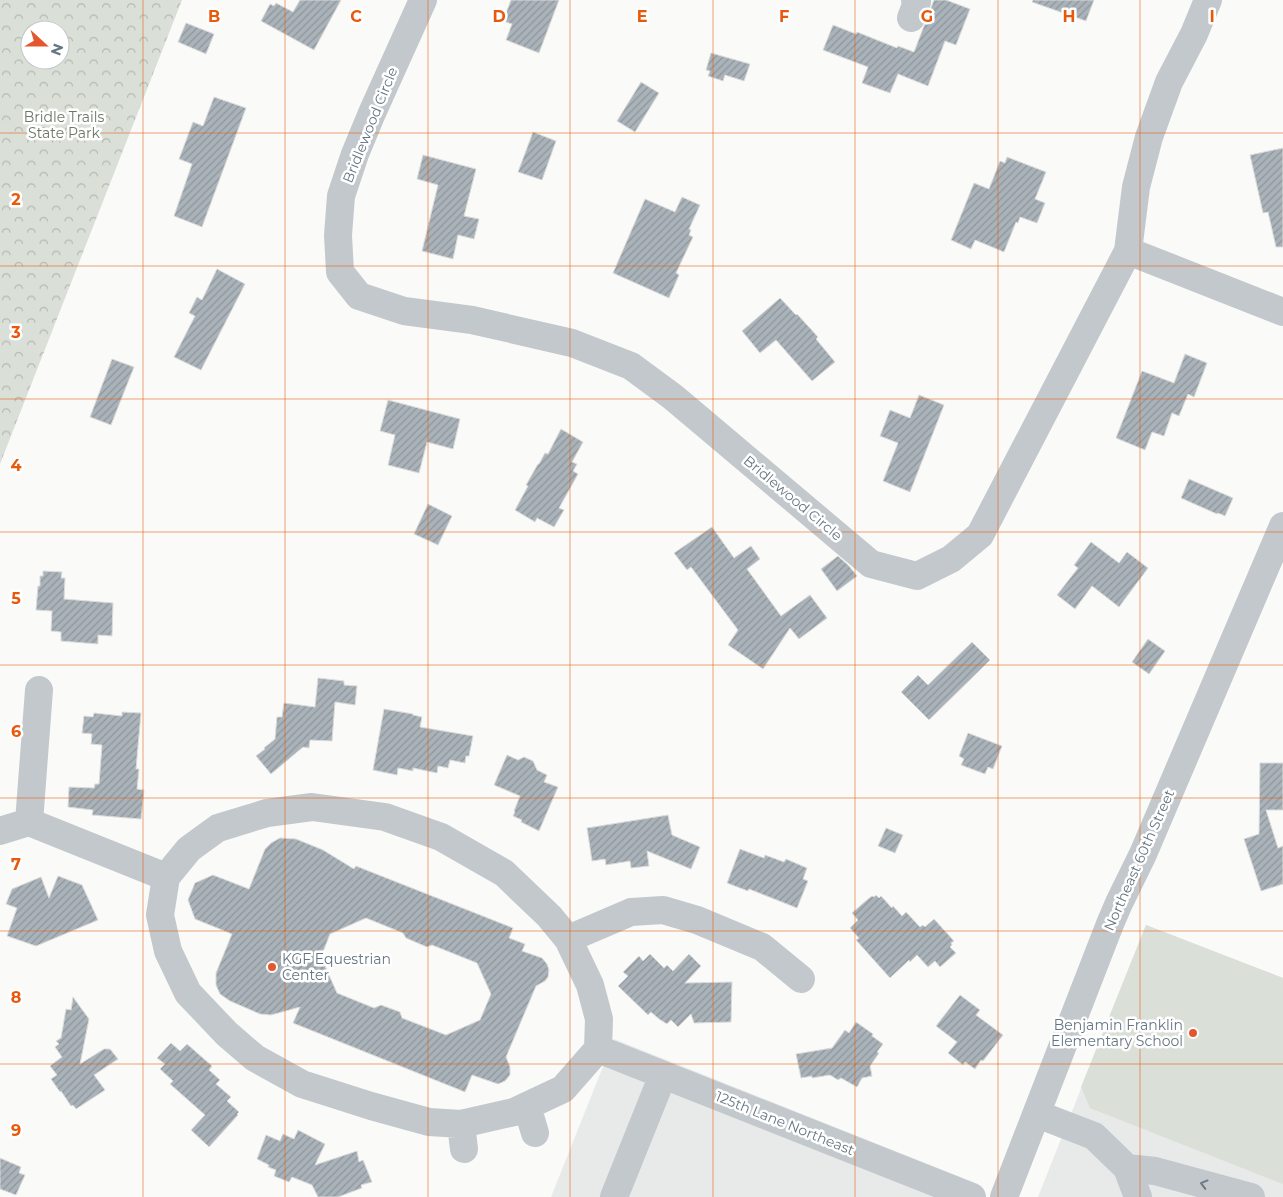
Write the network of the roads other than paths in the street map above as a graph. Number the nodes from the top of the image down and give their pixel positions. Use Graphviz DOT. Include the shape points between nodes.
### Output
graph roads {
  1 [pos="424,0"];
  2 [pos="1208,0"];
  3 [pos="1128,251"];
  4 [pos="1283,312"];
  5 [pos="1283,526"];
  6 [pos="39,690"];
  7 [pos="29,822"];
  8 [pos="0,831"];
  9 [pos="166,877"];
  10 [pos="568,939"];
  11 [pos="801,979"];
  12 [pos="598,1049"];
  13 [pos="663,1075"];
  14 [pos="527,1106"];
  15 [pos="1037,1114"];
  16 [pos="535,1133"];
  17 [pos="1127,1168"];
  18 [pos="614,1197"];
  19 [pos="972,1197"];
  20 [pos="1004,1197"];
  21 [pos="1138,1197"];
  22 [pos="1251,1197"];
  1 -- 3 [label="street, Bridlewood Circle" via="355,154 341,196 340,272 359,296 404,311 472,320 572,342 631,366 673,397 871,564 917,576 951,559 980,534"];
  2 -- 3 [label="street, Bridlewood Circle" via="1169,82 1149,137 1136,187"];
  3 -- 4 [label="street"];
  5 -- 15 [label="street, Northeast 60th Street" via="1143,854 1118,903"];
  6 -- 7 [label="street"];
  7 -- 8 [label="street"];
  7 -- 9 [label="street"];
  9 -- 10 [label="street" via="189,849 218,828 267,813 312,807 385,817 441,837 504,873 550,916"];
  9 -- 14 [label="street" via="160,915 168,950 188,993 255,1058 302,1084 429,1122 462,1137"];
  10 -- 11 [label="street" via="631,912 663,910 697,920 762,947"];
  10 -- 12 [label="street" via="590,985 599,1019"];
  12 -- 13 [label="street, 125th Lane Northeast"];
  12 -- 14 [label="street" via="563,1089"];
  13 -- 18 [label="street"];
  13 -- 19 [label="street, 125th Lane Northeast"];
  14 -- 16 [label="street"];
  15 -- 17 [label="street" via="1094,1136"];
  15 -- 20 [label="street, Northeast 60th Street"];
  17 -- 21 [label="street"];
  22 -- 17 [label="street, one-way" via="1155,1171"];
}
